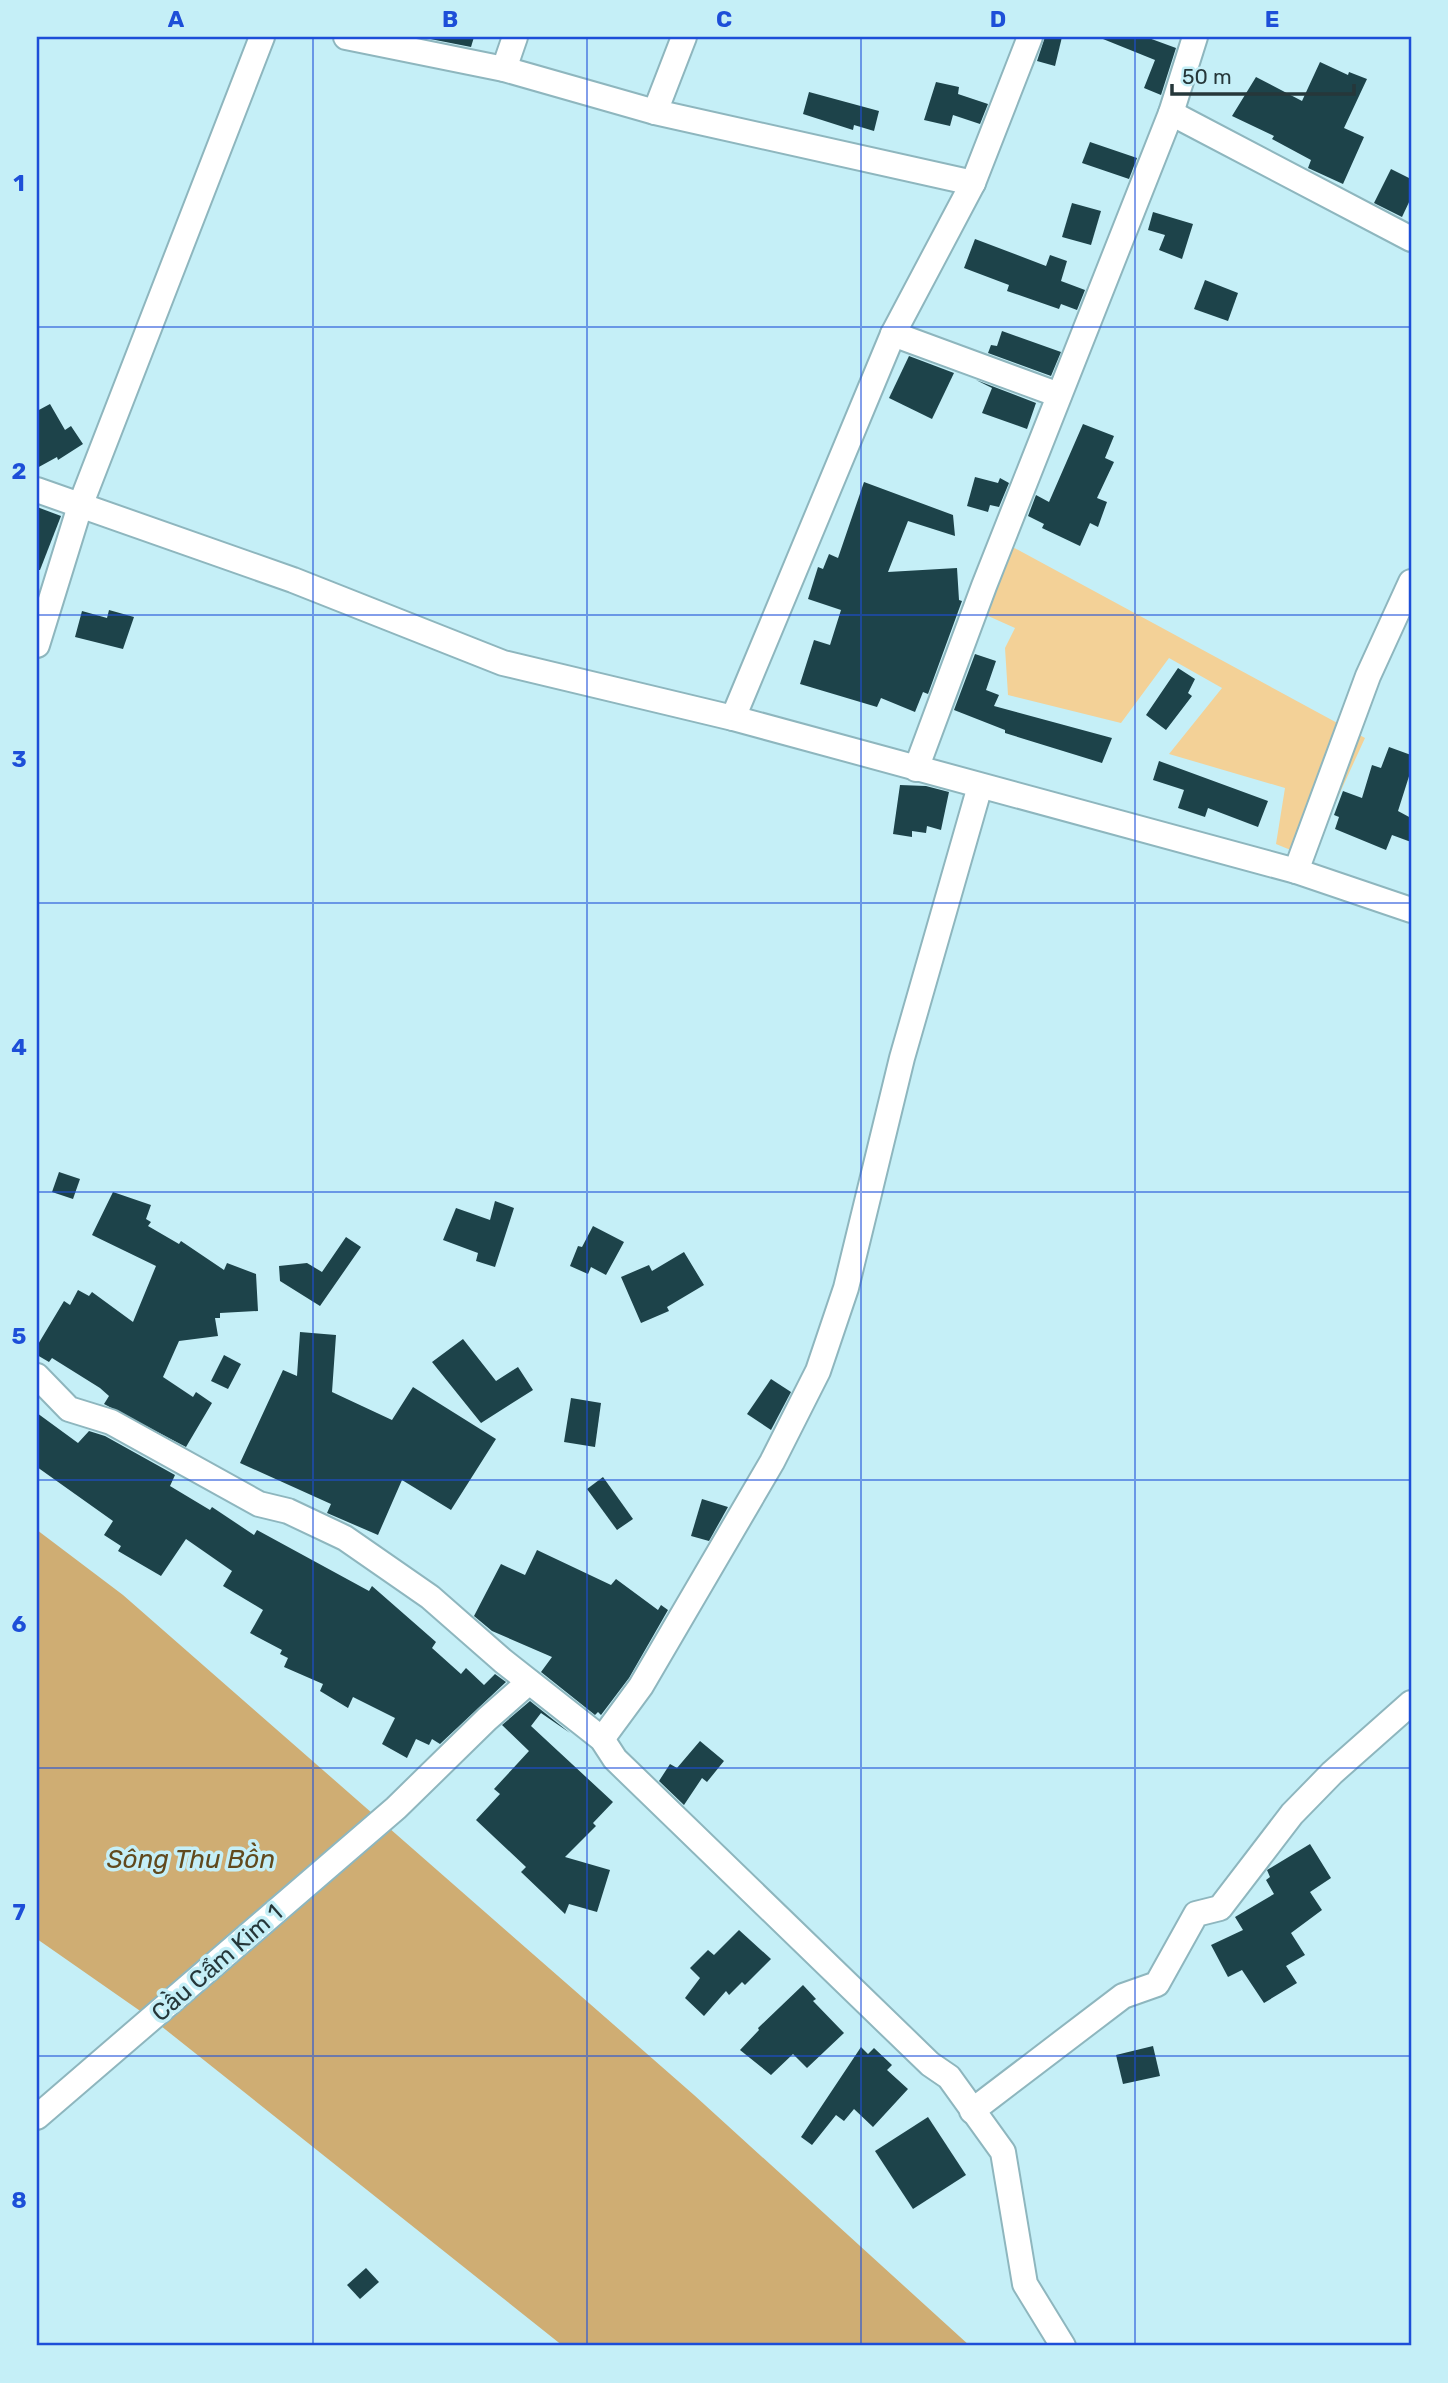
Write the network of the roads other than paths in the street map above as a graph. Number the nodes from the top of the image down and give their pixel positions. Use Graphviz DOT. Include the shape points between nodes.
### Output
graph roads {
  1 [pos="261,37"];
  2 [pos="345,37"];
  3 [pos="515,37"];
  4 [pos="684,37"];
  5 [pos="1030,37"];
  6 [pos="1195,37"];
  7 [pos="504,69"];
  8 [pos="655,112"];
  9 [pos="1171,113"];
  10 [pos="973,183"];
  11 [pos="1411,239"];
  12 [pos="893,334"];
  13 [pos="1059,395"];
  14 [pos="37,490"];
  15 [pos="80,506"];
  16 [pos="1411,582"];
  17 [pos="37,645"];
  18 [pos="733,718"];
  19 [pos="916,769"];
  20 [pos="980,786"];
  21 [pos="1296,871"];
  22 [pos="1411,910"];
  23 [pos="37,1376"];
  24 [pos="530,1682"];
  25 [pos="1411,1703"];
  26 [pos="602,1739"];
  27 [pos="972,2111"];
  28 [pos="37,2117"];
  29 [pos="1063,2346"];
  1 -- 15 [label="street"];
  2 -- 7 [label="street"];
  3 -- 7 [label="street"];
  4 -- 8 [label="street"];
  5 -- 10 [label="street"];
  6 -- 9 [label="street"];
  7 -- 8 [label="street"];
  8 -- 10 [label="street"];
  9 -- 11 [label="street"];
  9 -- 13 [label="street"];
  10 -- 12 [label="street"];
  12 -- 13 [label="street"];
  12 -- 18 [label="street"];
  13 -- 19 [label="street"];
  14 -- 15 [label="street"];
  15 -- 17 [label="street"];
  15 -- 18 [label="street" via="293,580 503,663"];
  16 -- 21 [label="street" via="1368,676"];
  18 -- 19 [label="street"];
  19 -- 20 [label="street"];
  20 -- 21 [label="street"];
  20 -- 26 [label="street" via="902,1058 846,1288 818,1371 772,1462 655,1662"];
  21 -- 22 [label="street"];
  23 -- 24 [label="street" via="69,1409 111,1422 259,1504 288,1511 345,1538 430,1597"];
  24 -- 26 [label="street"];
  24 -- 28 [label="street, Cầu Cẩm Kim 1" via="396,1808"];
  25 -- 27 [label="street" via="1292,1814 1220,1908 1196,1914 1157,1984 1123,1996"];
  26 -- 27 [label="street" via="614,1759 930,2064 949,2077"];
  27 -- 29 [label="street" via="1003,2152 1026,2284"];
}
